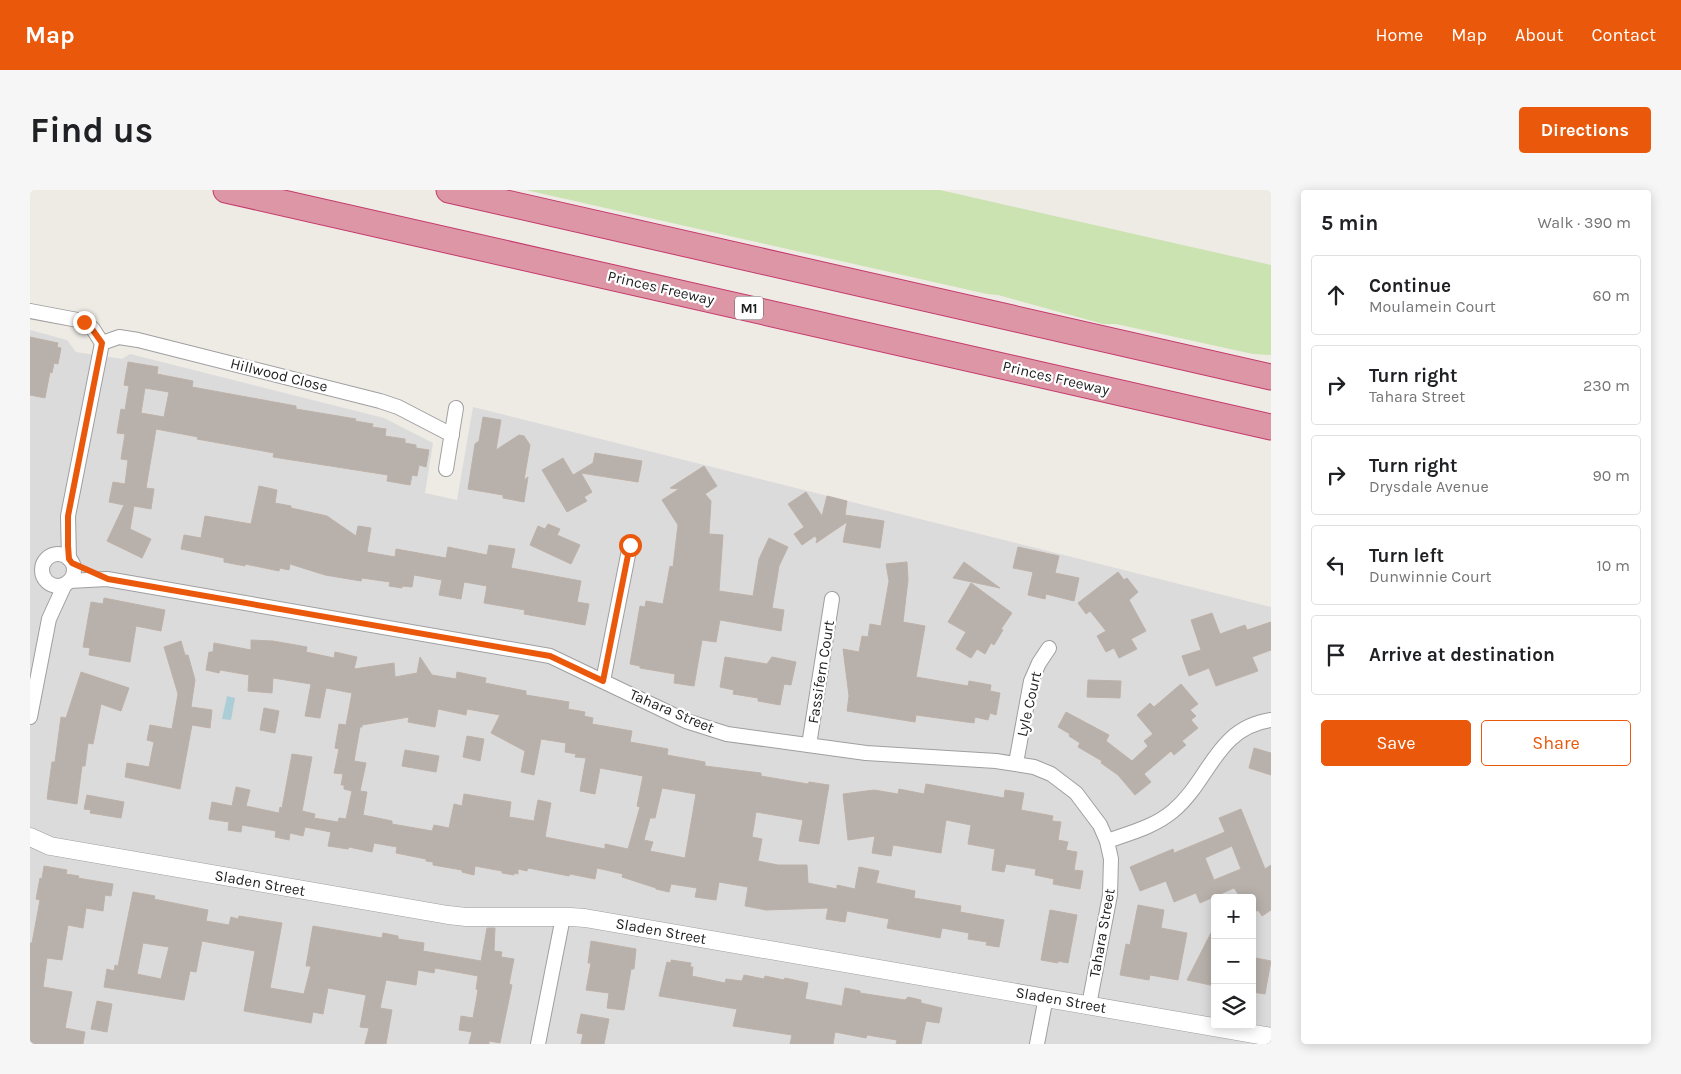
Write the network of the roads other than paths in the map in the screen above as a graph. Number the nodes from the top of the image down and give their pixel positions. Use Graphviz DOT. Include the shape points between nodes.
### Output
graph roads {
  1 [pos="226,190"];
  2 [pos="449,190"];
  3 [pos="30,311"];
  4 [pos="102,343"];
  5 [pos="1271,377"];
  6 [pos="456,408"];
  7 [pos="1271,427"];
  8 [pos="452,435"];
  9 [pos="446,469"];
  10 [pos="68,516"];
  11 [pos="630,545"];
  12 [pos="50,555"];
  13 [pos="30,560"];
  14 [pos="71,561"];
  15 [pos="30,569"];
  16 [pos="45,579"];
  17 [pos="108,579"];
  18 [pos="67,582"];
  19 [pos="832,599"];
  20 [pos="49,619"];
  21 [pos="1049,648"];
  22 [pos="603,681"];
  23 [pos="30,717"];
  24 [pos="1271,720"];
  25 [pos="809,746"];
  26 [pos="1016,763"];
  27 [pos="30,837"];
  28 [pos="1107,841"];
  29 [pos="50,846"];
  30 [pos="30,847"];
  31 [pos="563,917"];
  32 [pos="1046,997"];
  33 [pos="1089,1005"];
  34 [pos="1271,1037"];
  35 [pos="538,1044"];
  36 [pos="1037,1044"];
  1 -- 7 [label="highway, Princes Freeway / M1"];
  2 -- 5 [label="highway"];
  3 -- 4 [label="street" via="82,321"];
  4 -- 8 [label="street, Hillwood Close" via="119,338 138,340 380,401"];
  4 -- 10 [label="street"];
  6 -- 8 [label="street"];
  8 -- 9 [label="street"];
  10 -- 12 [label="street"];
  10 -- 14 [label="street"];
  11 -- 22 [label="street"];
  12 -- 13 [label="street"];
  12 -- 14 [label="street" via="61,554"];
  12 -- 16 [label="street" via="43,562"];
  14 -- 17 [label="street, Tahara Street"];
  14 -- 18 [label="street" via="73,572"];
  15 -- 16 [label="street"];
  16 -- 18 [label="street" via="55,586"];
  16 -- 20 [label="street"];
  17 -- 18 [label="street, Tahara Street"];
  17 -- 22 [label="street, Tahara Street" via="550,656"];
  18 -- 20 [label="street"];
  19 -- 25 [label="street, Fassifern Court"];
  20 -- 23 [label="street"];
  21 -- 26 [label="street, Lyle Court" via="1031,681"];
  22 -- 25 [label="street, Tahara Street" via="686,721 727,734"];
  24 -- 28 [label="street" via="1254,724 1233,736 1190,795 1172,812 1145,828"];
  25 -- 26 [label="street, Tahara Street"];
  26 -- 28 [label="street, Tahara Street" via="1051,774 1069,787 1089,808"];
  27 -- 29 [label="street, Sladen Street"];
  28 -- 33 [label="street, Tahara Street" via="1112,886"];
  29 -- 30 [label="street, Sladen Street"];
  29 -- 31 [label="street, Sladen Street" via="460,916"];
  31 -- 32 [label="street, Sladen Street" via="592,919"];
  31 -- 35 [label="street"];
  32 -- 33 [label="street, Sladen Street"];
  32 -- 36 [label="street"];
  33 -- 34 [label="street, Sladen Street"];
}
